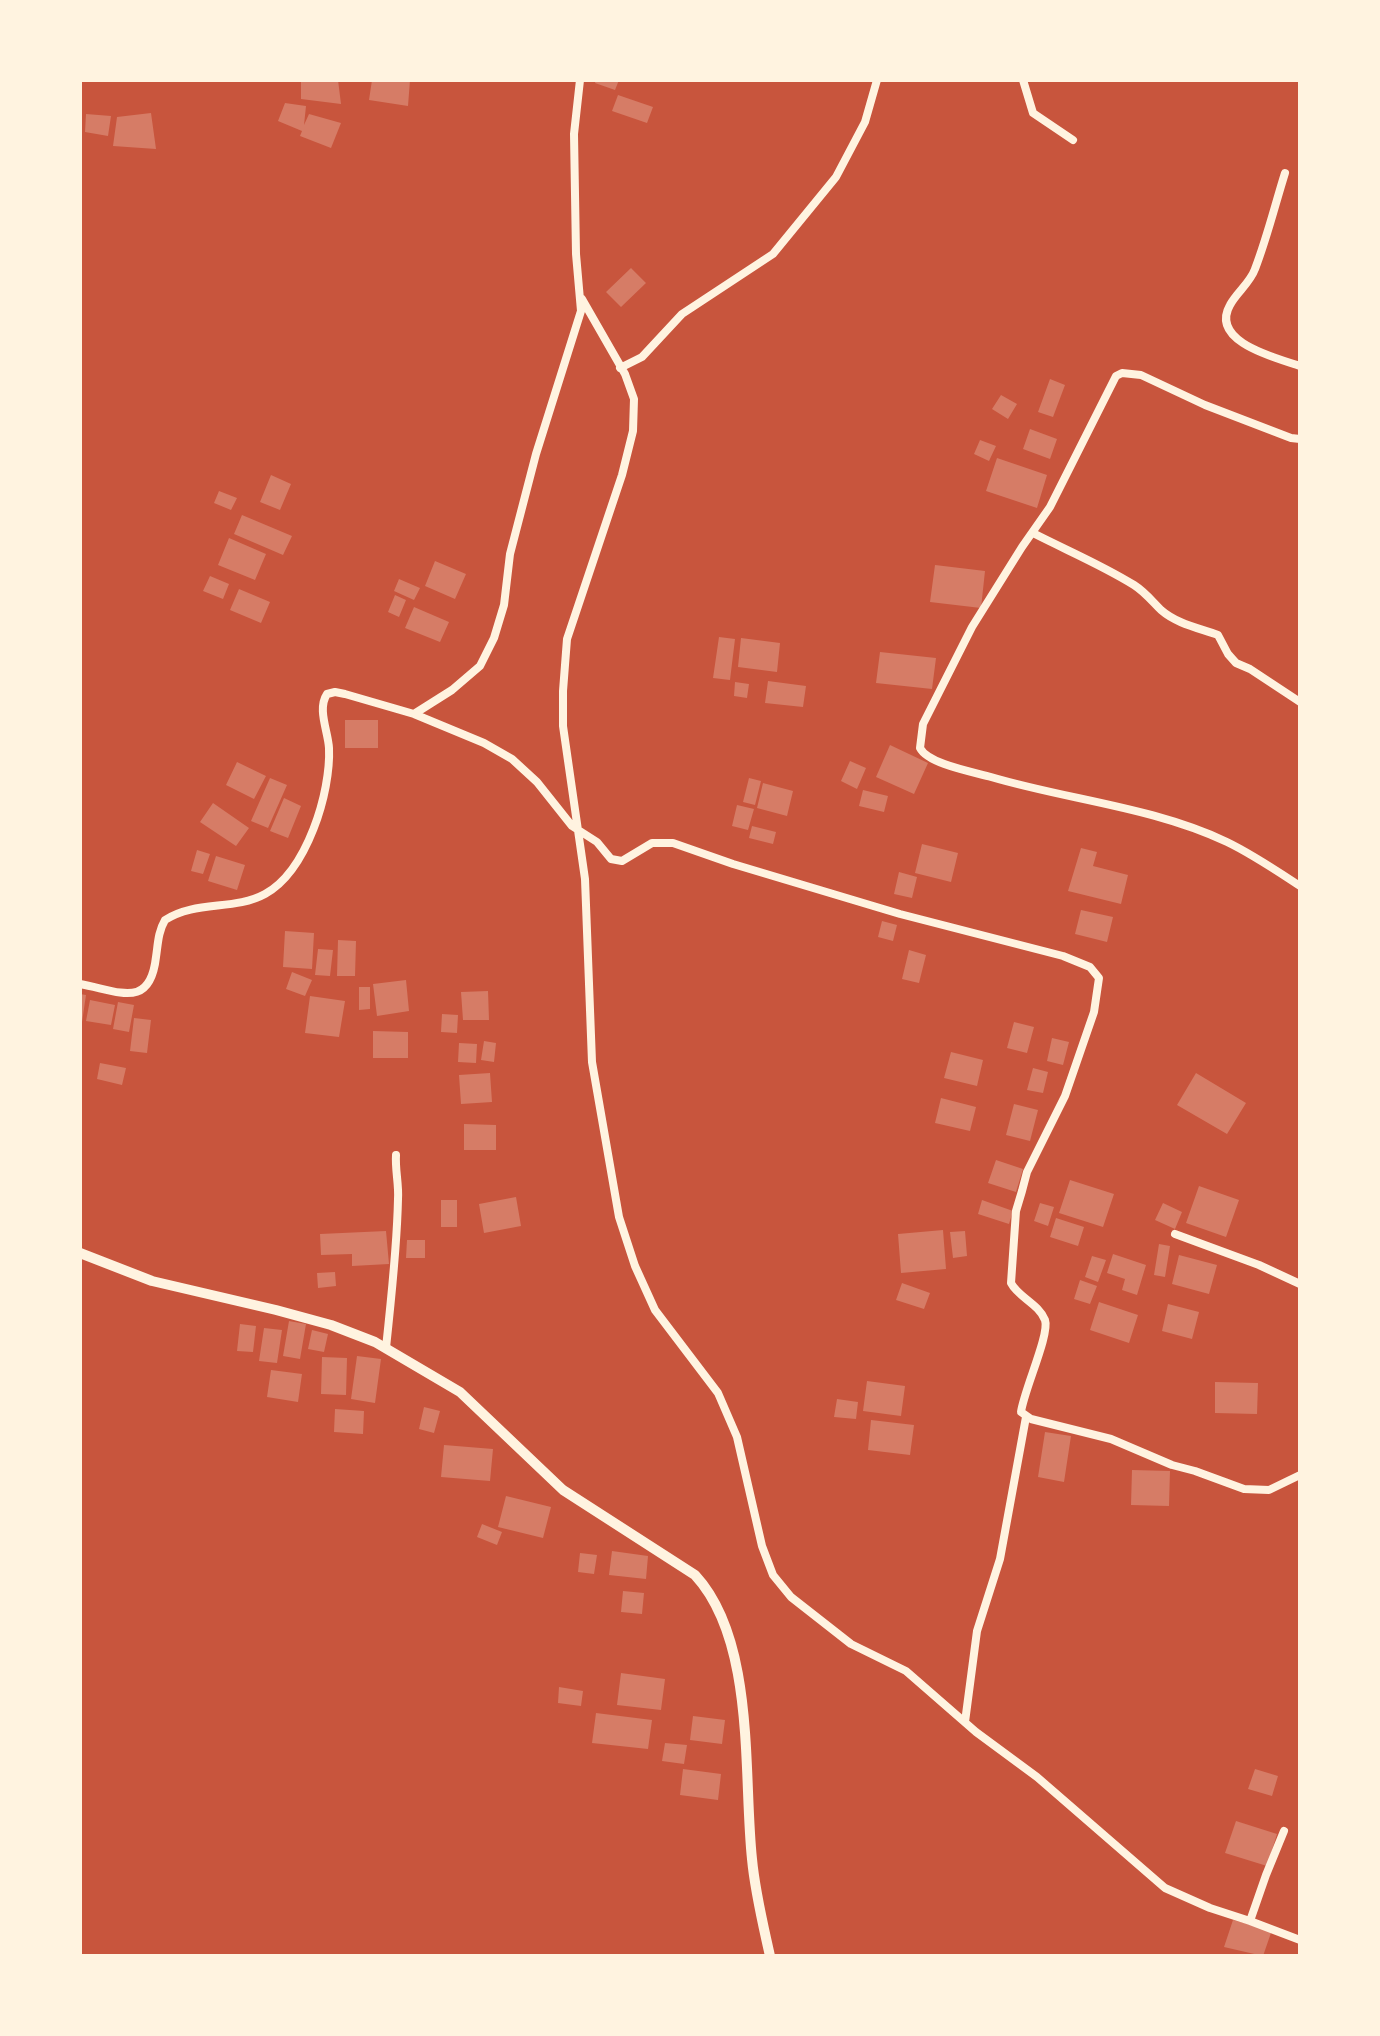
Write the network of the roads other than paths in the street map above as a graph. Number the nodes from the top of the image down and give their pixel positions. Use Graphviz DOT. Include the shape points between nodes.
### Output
graph roads {
  1 [pos="580,80"];
  2 [pos="877,80"];
  3 [pos="1023,80"];
  4 [pos="1073,140"];
  5 [pos="1285,173"];
  6 [pos="582,299"];
  7 [pos="1300,366"];
  8 [pos="620,368"];
  9 [pos="1300,439"];
  10 [pos="1033,533"];
  11 [pos="1300,702"];
  12 [pos="414,714"];
  13 [pos="578,830"];
  14 [pos="1300,886"];
  15 [pos="80,984"];
  16 [pos="396,1155"];
  17 [pos="1175,1234"];
  18 [pos="80,1253"];
  19 [pos="1300,1284"];
  20 [pos="386,1348"];
  21 [pos="1026,1417"];
  22 [pos="1300,1475"];
  23 [pos="965,1722"];
  24 [pos="1284,1831"];
  25 [pos="1250,1921"];
  26 [pos="1300,1940"];
  27 [pos="770,1956"];
  1 -- 6 [label="street" via="574,134"];
  2 -- 8 [label="street" via="865,122 836,177 782,245 682,314 642,357"];
  3 -- 4 [label="street" via="1033,113"];
  5 -- 7 [label="street" via="1254,272 1231,304 1227,324 1239,341"];
  6 -- 8 [label="street"];
  6 -- 12 [label="street" via="510,554 494,638 480,666"];
  8 -- 13 [label="street" via="634,399 633,431 567,639 563,726"];
  9 -- 10 [label="street" via="1219,411 1141,375 1120,374"];
  10 -- 11 [label="street" via="1132,584 1176,619 1218,635 1236,663"];
  10 -- 14 [label="street" via="966,639 923,724 922,752 1010,783 1186,827 1227,842"];
  12 -- 13 [label="street" via="512,759"];
  12 -- 15 [label="street" via="345,694 327,694 322,708 329,745 326,788 298,860 266,894 191,909 165,920 154,976 145,989 133,993"];
  13 -- 21 [label="street" via="616,861 652,843 673,843 900,914 1080,961 1095,971 1100,985 1094,1012 1016,1211 1011,1283 1046,1326 1022,1407"];
  13 -- 23 [label="street" via="585,879 592,1062 619,1217 635,1266 655,1310 718,1393 737,1437 773,1575 815,1617 851,1644 906,1671"];
  16 -- 20 [label="street" via="397,1222"];
  17 -- 19 [label="street"];
  18 -- 20 [label="street" via="152,1281 331,1325"];
  20 -- 27 [label="street" via="460,1392 563,1490 695,1575 711,1595 736,1656 752,1861"];
  21 -- 22 [label="street" via="1111,1439 1244,1489 1269,1490"];
  21 -- 23 [label="street" via="1000,1559 977,1631"];
  23 -- 25 [label="street" via="1165,1888"];
  24 -- 25 [label="street"];
  25 -- 26 [label="street"];
}
